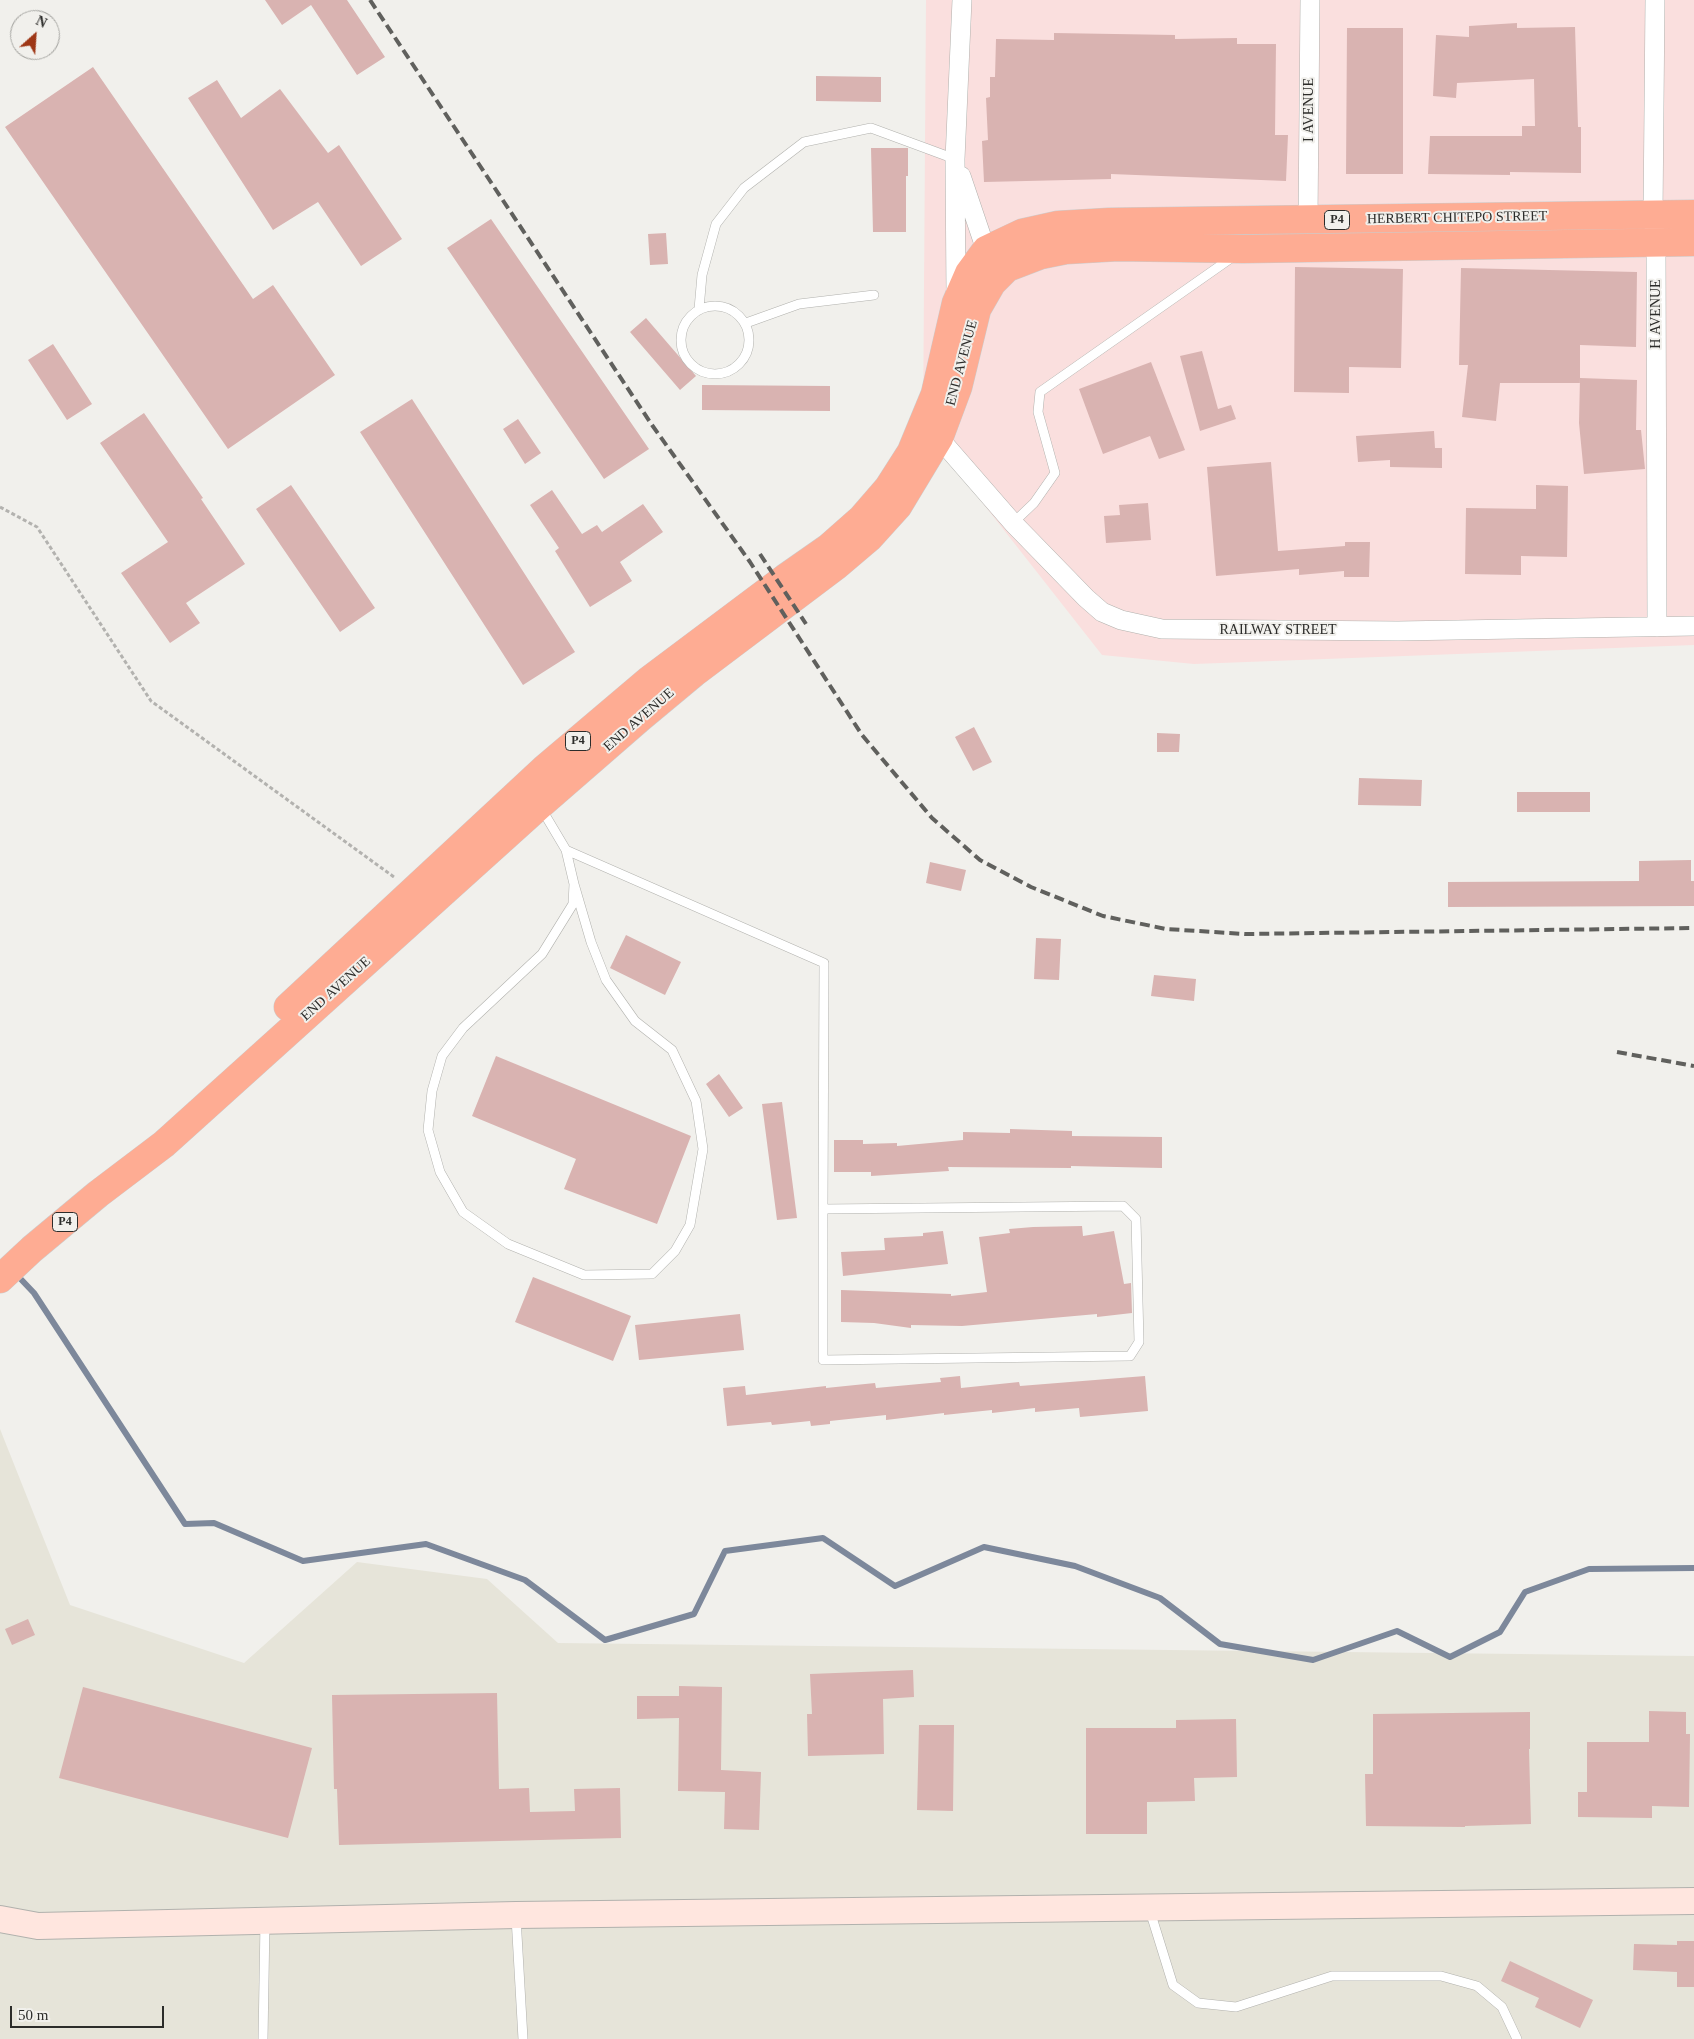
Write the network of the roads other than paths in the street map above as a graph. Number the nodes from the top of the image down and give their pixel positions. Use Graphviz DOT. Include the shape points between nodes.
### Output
graph roads {
  1 [pos="962,0"];
  2 [pos="1310,0"];
  3 [pos="1655,0"];
  4 [pos="955,159"];
  5 [pos="1694,214"];
  6 [pos="1653,215"];
  7 [pos="1308,221"];
  8 [pos="1656,242"];
  9 [pos="1694,242"];
  10 [pos="1243,249"];
  11 [pos="986,250"];
  12 [pos="1007,268"];
  13 [pos="874,295"];
  14 [pos="956,302"];
  15 [pos="699,310"];
  16 [pos="746,323"];
  17 [pos="939,438"];
  18 [pos="1014,522"];
  19 [pos="1694,626"];
  20 [pos="1657,628"];
  21 [pos="540,805"];
  22 [pos="566,850"];
  23 [pos="574,884"];
  24 [pos="98,1194"];
  25 [pos="824,1209"];
  26 [pos="0,1279"];
  27 [pos="1694,1901"];
  28 [pos="1149,1908"];
  29 [pos="516,1914"];
  30 [pos="0,1919"];
  31 [pos="265,1920"];
  32 [pos="263,2039"];
  33 [pos="523,2039"];
  34 [pos="1517,2039"];
  1 -- 4 [label="street, END AVENUE"];
  2 -- 7 [label="street, I AVENUE"];
  3 -- 6 [label="street, H AVENUE"];
  4 -- 11 [label="street, END AVENUE"];
  4 -- 14 [label="street, END AVENUE"];
  4 -- 15 [label="lane" via="870,128 804,142 744,188 716,224 702,275"];
  5 -- 6 [label="highway, HERBERT CHITEPO STREET / P4"];
  6 -- 7 [label="highway, HERBERT CHITEPO STREET / P4"];
  6 -- 8 [label="street, H AVENUE"];
  7 -- 11 [label="highway, HERBERT CHITEPO STREET / P4" via="1058,225 1022,232"];
  8 -- 9 [label="highway, HERBERT CHITEPO STREET / P4"];
  8 -- 10 [label="highway, HERBERT CHITEPO STREET / P4"];
  8 -- 20 [label="street, H AVENUE"];
  10 -- 12 [label="highway, HERBERT CHITEPO STREET / P4" via="1118,247 1066,250 1041,255"];
  10 -- 18 [label="lane" via="1040,392 1038,412 1055,473 1034,503"];
  11 -- 12 [label="street"];
  11 -- 14 [label="highway, END AVENUE / P4" via="968,273"];
  12 -- 17 [label="highway, END AVENUE / P4" via="992,284 977,309 958,388"];
  13 -- 16 [label="lane" via="799,304"];
  14 -- 24 [label="highway, END AVENUE / P4" via="936,394 912,452 888,488 862,518 828,548 649,680 544,769 128,1155"];
  15 -- 16 [label="lane" via="720,306 730,309"];
  15 -- 16 [label="lane" via="684,326 682,349 695,367 706,372 717,374 738,366 749,346"];
  17 -- 18 [label="street, RAILWAY STREET"];
  17 -- 21 [label="highway, END AVENUE / P4" via="898,506 869,538 694,673"];
  18 -- 20 [label="street, RAILWAY STREET" via="1102,612 1162,629"];
  19 -- 20 [label="street, RAILWAY STREET"];
  21 -- 22 [label="lane"];
  21 -- 24 [label="highway, END AVENUE / P4" via="164,1144"];
  22 -- 23 [label="lane"];
  22 -- 25 [label="lane" via="824,963"];
  23 -- 23 [label="lane" via="573,904 542,954 463,1028 442,1056 432,1092 428,1130 440,1172 463,1212 508,1244 584,1275 652,1274 675,1251 690,1225 703,1150 696,1101 672,1050 635,1020 606,980"];
  24 -- 26 [label="highway, END AVENUE / P4"];
  25 -- 25 [label="lane" via="824,1360 1130,1356 1139,1342 1136,1220 1123,1206"];
  27 -- 28 [label="street"];
  28 -- 29 [label="street"];
  28 -- 34 [label="lane" via="1173,1985 1198,2003 1236,2007 1332,1976 1441,1976 1477,1986 1490,1996 1502,2007"];
  29 -- 31 [label="street"];
  29 -- 33 [label="lane"];
  30 -- 31 [label="street" via="38,1926"];
  31 -- 32 [label="lane"];
}
